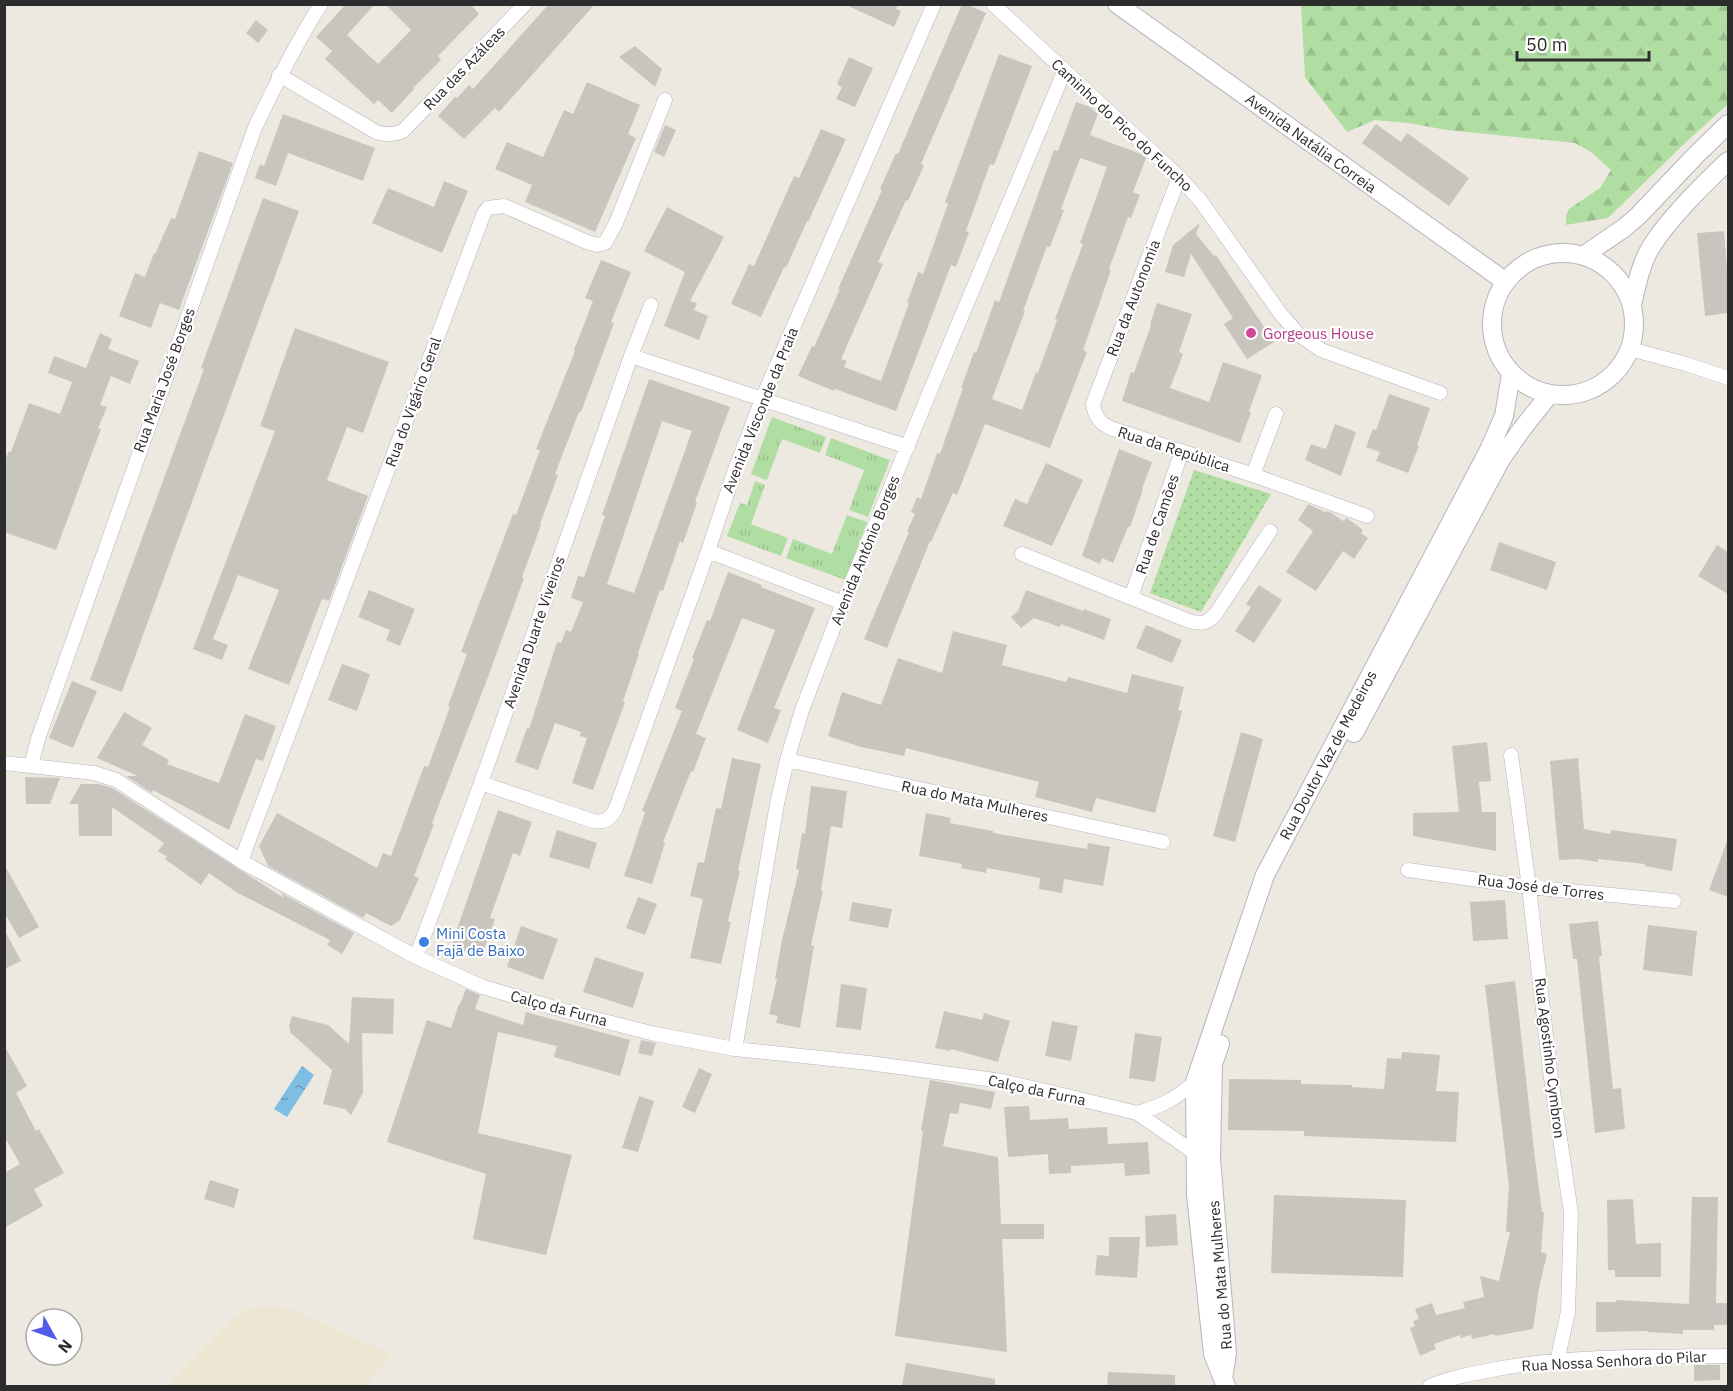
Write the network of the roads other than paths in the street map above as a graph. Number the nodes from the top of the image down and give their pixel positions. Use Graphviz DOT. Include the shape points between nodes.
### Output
graph roads {
  1 [pos="321,4"];
  2 [pos="525,4"];
  3 [pos="934,4"];
  4 [pos="993,4"];
  5 [pos="1117,4"];
  6 [pos="1064,72"];
  7 [pos="279,75"];
  8 [pos="665,100"];
  9 [pos="1728,124"];
  10 [pos="1728,162"];
  11 [pos="1179,177"];
  12 [pos="1583,256"];
  13 [pos="1506,282"];
  14 [pos="651,305"];
  15 [pos="1632,305"];
  16 [pos="1630,350"];
  17 [pos="631,356"];
  18 [pos="1511,374"];
  19 [pos="1728,378"];
  20 [pos="1440,393"];
  21 [pos="1549,395"];
  22 [pos="762,399"];
  23 [pos="1276,414"];
  24 [pos="1098,419"];
  25 [pos="908,447"];
  26 [pos="1182,451"];
  27 [pos="1252,475"];
  28 [pos="1366,516"];
  29 [pos="1270,531"];
  30 [pos="708,551"];
  31 [pos="1022,554"];
  32 [pos="1131,597"];
  33 [pos="843,603"];
  34 [pos="1511,755"];
  35 [pos="787,760"];
  36 [pos="4,764"];
  37 [pos="31,765"];
  38 [pos="481,783"];
  39 [pos="1163,842"];
  40 [pos="241,861"];
  41 [pos="1408,870"];
  42 [pos="1529,887"];
  43 [pos="1674,901"];
  44 [pos="416,957"];
  45 [pos="735,1049"];
  46 [pos="1195,1082"];
  47 [pos="1137,1113"];
  48 [pos="1203,1155"];
  49 [pos="1728,1356"];
  50 [pos="1557,1362"];
  51 [pos="1225,1383"];
  52 [pos="1430,1386"];
  1 -- 7 [label="street, Rua Maria José Borges"];
  2 -- 7 [label="street, Rua das Azáleas" via="403,131 386,135 376,132"];
  3 -- 22 [label="street, Avenida Visconde da Praia"];
  4 -- 6 [label="street, Caminho do Pico do Funcho"];
  5 -- 13 [label="street, Avenida Natália Correia"];
  6 -- 11 [label="street, Caminho do Pico do Funcho"];
  6 -- 25 [label="street, Avenida António Borges"];
  7 -- 37 [label="street, Rua Maria José Borges" via="236,178"];
  8 -- 40 [label="street, Rua do Vigário Geral" via="605,243 587,242 504,206 488,208 484,213"];
  9 -- 12 [label="street" via="1639,215"];
  10 -- 15 [label="street" via="1704,183 1649,249"];
  11 -- 20 [label="street, Caminho do Pico do Funcho" via="1298,334 1321,350"];
  11 -- 24 [label="street, Rua da Autonomia" via="1093,404"];
  12 -- 13 [label="street" via="1566,253 1532,260"];
  12 -- 15 [label="street" via="1605,266 1622,283"];
  13 -- 18 [label="street" via="1497,296 1492,329 1494,345"];
  14 -- 17 [label="street, Avenida Duarte Viveiros"];
  15 -- 16 [label="street" via="1635,320"];
  16 -- 19 [label="street"];
  16 -- 21 [label="street" via="1606,381 1589,391"];
  17 -- 22 [label="street"];
  17 -- 38 [label="street, Avenida Duarte Viveiros"];
  18 -- 21 [label="street" via="1528,387"];
  18 -- 46 [label="street, Rua Doutor Vaz de Medeiros" via="1504,416 1489,450 1265,875"];
  21 -- 48 [label="street, Rua Doutor Vaz de Medeiros" via="1501,459 1276,877 1213,1064"];
  22 -- 25 [label="street"];
  22 -- 30 [label="street, Avenida Visconde da Praia"];
  23 -- 27 [label="street"];
  24 -- 26 [label="street, Rua da República" via="1105,426"];
  25 -- 33 [label="street, Avenida António Borges"];
  26 -- 27 [label="street, Rua da República"];
  26 -- 32 [label="street, Rua de Camões"];
  27 -- 28 [label="street, Rua da República"];
  29 -- 32 [label="street" via="1209,621 1189,621"];
  30 -- 33 [label="street"];
  30 -- 38 [label="street, Avenida Visconde da Praia" via="612,817 593,821"];
  31 -- 32 [label="street"];
  33 -- 35 [label="street, Avenida António Borges"];
  34 -- 42 [label="street, Rua Agostinho Cymbron"];
  35 -- 39 [label="street, Rua do Mata Mulheres"];
  35 -- 45 [label="street, Avenida António Borges"];
  36 -- 37 [label="street, Calço da Furna"];
  37 -- 40 [label="street, Calço da Furna" via="94,773 116,780"];
  38 -- 44 [label="street, Avenida Duarte Viveiros"];
  40 -- 44 [label="street, Calço da Furna"];
  41 -- 42 [label="street, Rua José de Torres"];
  42 -- 43 [label="street, Rua José de Torres"];
  42 -- 50 [label="street, Rua Agostinho Cymbron" via="1571,1213 1568,1312"];
  44 -- 45 [label="street, Calço da Furna" via="483,987 576,1014"];
  45 -- 47 [label="street, Calço da Furna" via="1002,1081"];
  46 -- 47 [label="street" via="1166,1104"];
  46 -- 48 [label="street, Rua Doutor Vaz de Medeiros"];
  47 -- 48 [label="street, Calço da Furna"];
  48 -- 51 [label="street, Rua do Mata Mulheres" via="1196,1195 1212,1354"];
  49 -- 50 [label="street, Rua Nossa Senhora do Pilar"];
  50 -- 52 [label="street, Rua Nossa Senhora do Pilar" via="1521,1364"];
}
